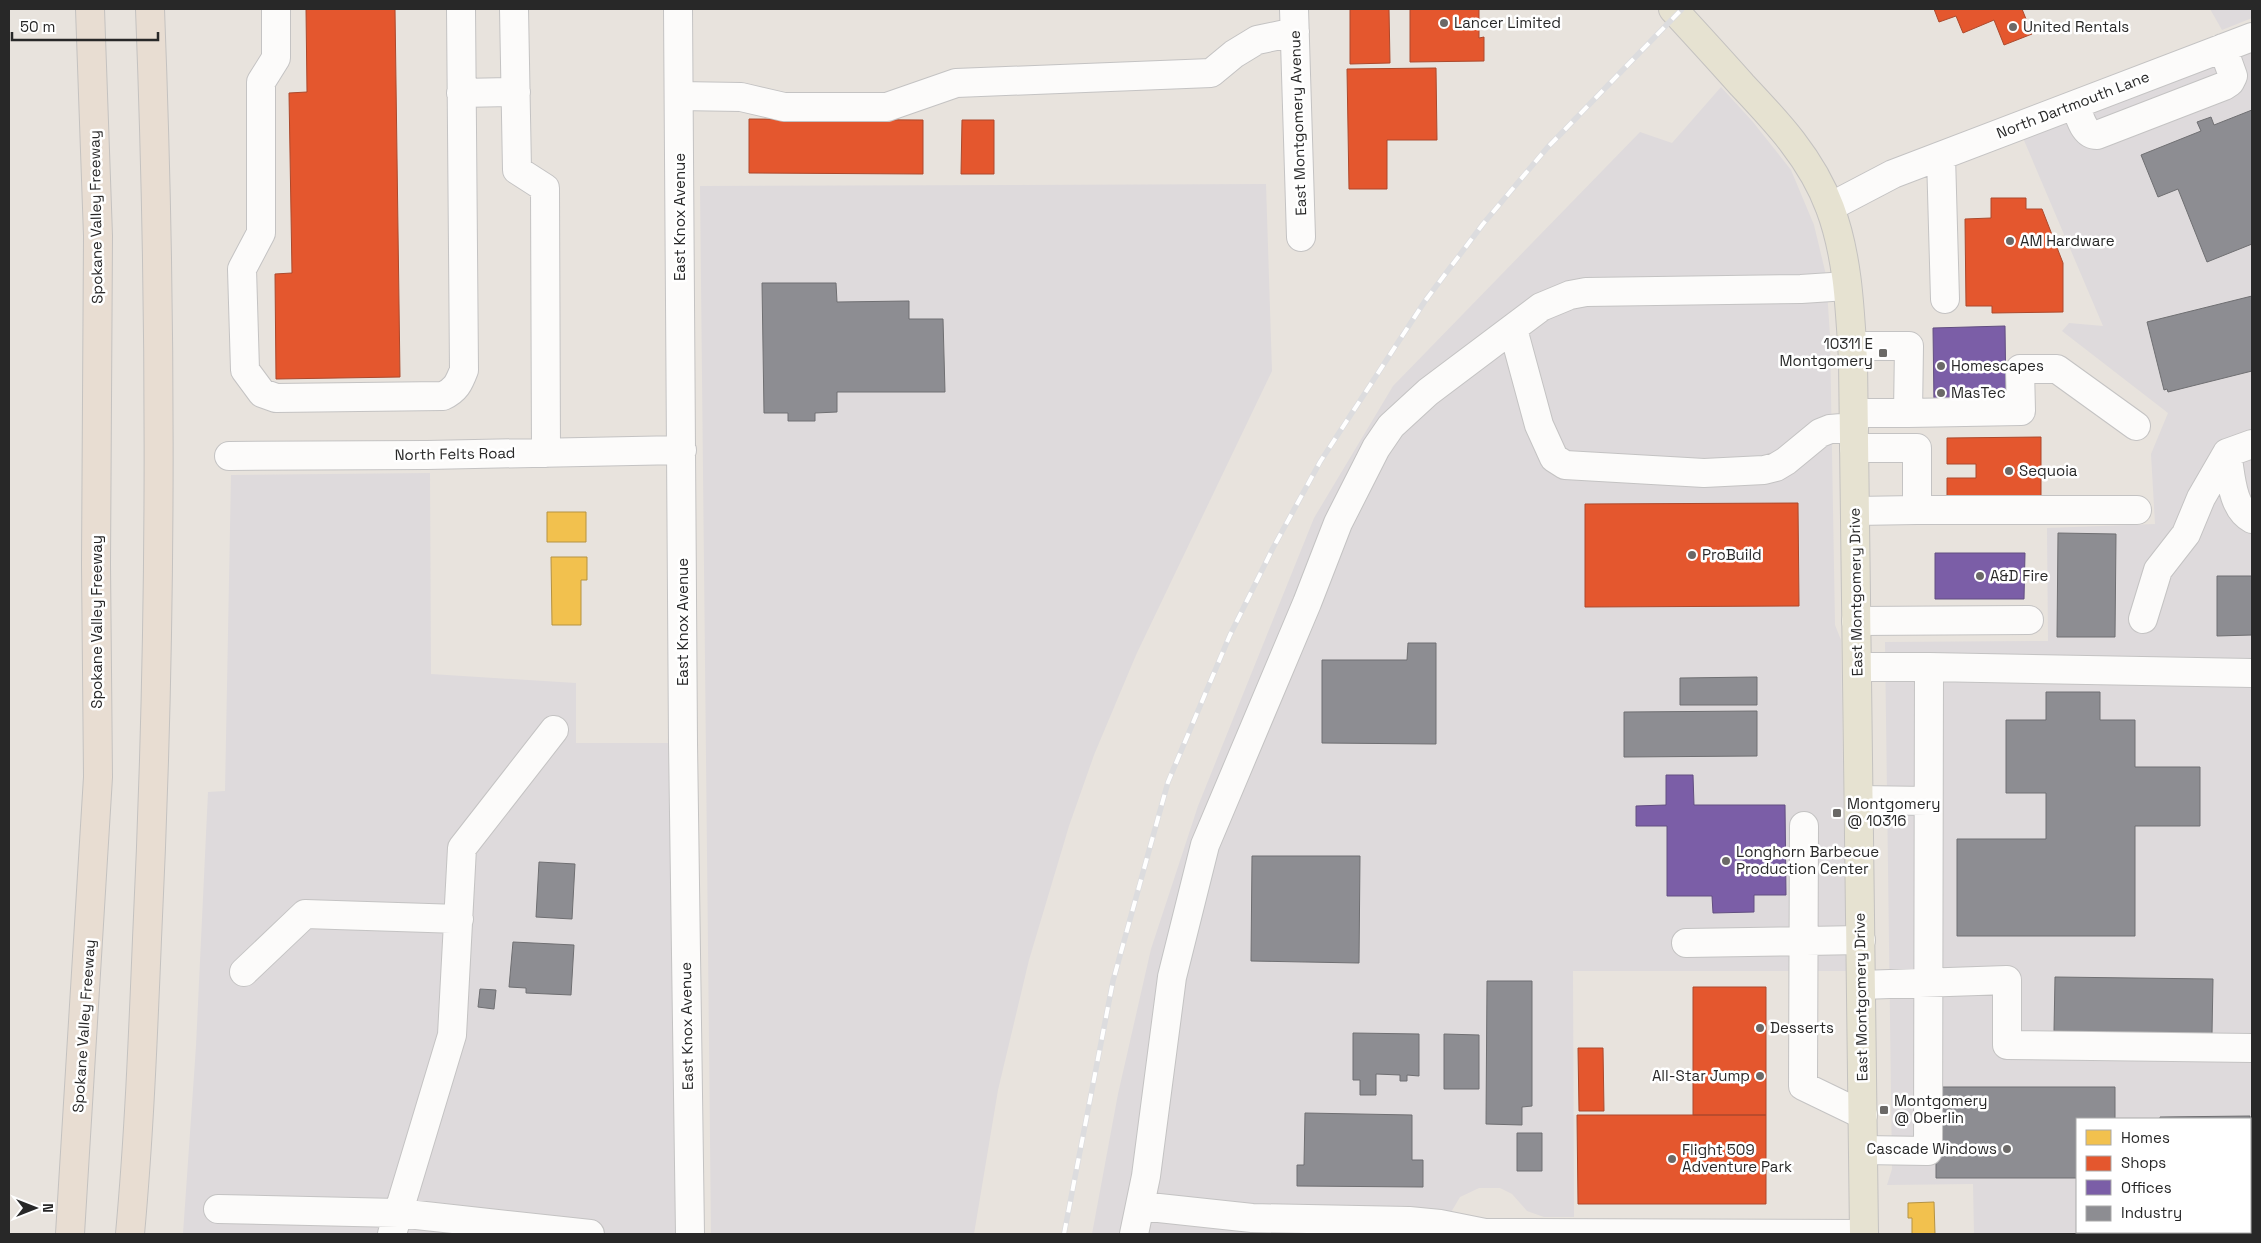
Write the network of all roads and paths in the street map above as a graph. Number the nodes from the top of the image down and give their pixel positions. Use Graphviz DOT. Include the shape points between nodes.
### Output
graph roads {
  1 [pos="90,9"];
  2 [pos="150,9"];
  3 [pos="276,9"];
  4 [pos="460,9"];
  5 [pos="514,9"];
  6 [pos="678,9"];
  7 [pos="1673,9"];
  8 [pos="1295,20"];
  9 [pos="2252,37"];
  10 [pos="2223,48"];
  11 [pos="516,92"];
  12 [pos="462,93"];
  13 [pos="679,96"];
  14 [pos="2075,104"];
  15 [pos="1941,156"];
  16 [pos="1830,207"];
  17 [pos="1301,237"];
  18 [pos="1847,286"];
  19 [pos="1945,299"];
  20 [pos="1513,329"];
  21 [pos="1852,346"];
  22 [pos="1908,413"];
  23 [pos="2136,426"];
  24 [pos="1854,429"];
  25 [pos="2252,444"];
  26 [pos="682,450"];
  27 [pos="546,453"];
  28 [pos="2227,453"];
  29 [pos="229,456"];
  30 [pos="1917,510"];
  31 [pos="2137,510"];
  32 [pos="1855,511"];
  33 [pos="2252,519"];
  34 [pos="2143,619"];
  35 [pos="2029,620"];
  36 [pos="1856,621"];
  37 [pos="1857,667"];
  38 [pos="1929,667"];
  39 [pos="2252,673"];
  40 [pos="554,730"];
  41 [pos="1859,800"];
  42 [pos="1928,801"];
  43 [pos="1804,826"];
  44 [pos="458,919"];
  45 [pos="1861,940"];
  46 [pos="1803,941"];
  47 [pos="1686,943"];
  48 [pos="244,972"];
  49 [pos="1928,983"];
  50 [pos="1861,984"];
  51 [pos="2252,1048"];
  52 [pos="1863,1114"];
  53 [pos="1863,1150"];
  54 [pos="1140,1206"];
  55 [pos="218,1209"];
  56 [pos="395,1224"];
  57 [pos="1485,1233"];
  58 [pos="70,1234"];
  59 [pos="130,1234"];
  60 [pos="590,1234"];
  61 [pos="690,1234"];
  62 [pos="1134,1234"];
  63 [pos="1810,1234"];
  64 [pos="1864,1234"];
  1 -- 58 [label="highway, Spokane Valley Freeway" via="98,236 98,777"];
  2 -- 59 [label="highway" via="160,440 151,870"];
  3 -- 12 [label="street" via="276,58 262,82 261,233 242,269 245,370 262,393 276,398 442,396 459,384 464,370"];
  4 -- 12 [label="street"];
  5 -- 11 [label="street"];
  6 -- 13 [label="street, East Knox Avenue"];
  7 -- 16 [label="main road, East Montgomery Drive" via="1782,129 1807,161"];
  8 -- 13 [label="street" via="1234,54 1212,74 956,83 887,106 784,107 741,97"];
  8 -- 17 [label="street, East Montgomery Avenue"];
  9 -- 10 [label="street, North Dartmouth Lane"];
  10 -- 14 [label="street, North Dartmouth Lane"];
  10 -- 14 [label="street" via="2233,76 2230,82 2097,135 2086,131"];
  11 -- 12 [label="street"];
  11 -- 27 [label="street" via="517,170 545,188"];
  13 -- 26 [label="street, East Knox Avenue"];
  14 -- 15 [label="street, North Dartmouth Lane"];
  15 -- 16 [label="street, North Dartmouth Lane" via="1893,174"];
  15 -- 19 [label="street"];
  16 -- 18 [label="main road, East Montgomery Drive" via="1842,250"];
  18 -- 20 [label="street" via="1586,292 1570,295 1541,308"];
  18 -- 21 [label="main road, East Montgomery Drive"];
  20 -- 24 [label="street" via="1539,425 1554,458 1566,465 1704,472 1758,471 1786,461 1820,433 1830,429"];
  20 -- 54 [label="street" via="1428,392 1391,426 1376,448 1338,523 1205,845 1172,977"];
  21 -- 22 [label="street" via="1909,346"];
  21 -- 24 [label="main road, East Montgomery Drive"];
  22 -- 23 [label="street" via="2021,411 2020,368 2057,368"];
  22 -- 24 [label="street"];
  24 -- 30 [label="street" via="1917,448"];
  24 -- 32 [label="main road, East Montgomery Drive"];
  25 -- 28 [label="street"];
  26 -- 27 [label="street, North Felts Road"];
  26 -- 61 [label="street, East Knox Avenue"];
  27 -- 29 [label="street, North Felts Road"];
  28 -- 33 [label="street" via="2236,499 2241,510"];
  28 -- 34 [label="street" via="2201,498 2186,534 2158,570"];
  30 -- 31 [label="street"];
  30 -- 32 [label="street"];
  32 -- 36 [label="main road, East Montgomery Drive"];
  35 -- 36 [label="street"];
  36 -- 37 [label="main road, East Montgomery Drive"];
  37 -- 38 [label="street"];
  37 -- 41 [label="main road, East Montgomery Drive"];
  38 -- 39 [label="street"];
  38 -- 42 [label="street"];
  40 -- 44 [label="street" via="462,848"];
  41 -- 42 [label="street"];
  41 -- 45 [label="main road, East Montgomery Drive"];
  42 -- 49 [label="street"];
  43 -- 46 [label="street"];
  44 -- 48 [label="street" via="306,914"];
  44 -- 56 [label="street" via="452,1035"];
  45 -- 46 [label="street"];
  45 -- 50 [label="main road, East Montgomery Drive"];
  46 -- 47 [label="street"];
  46 -- 52 [label="street" via="1803,1086"];
  49 -- 50 [label="street"];
  49 -- 51 [label="street" via="2007,980 2006,1045"];
  49 -- 53 [label="street" via="1928,1151"];
  50 -- 52 [label="main road, East Montgomery Drive"];
  52 -- 53 [label="main road, East Montgomery Drive"];
  53 -- 64 [label="main road, East Montgomery Drive"];
  54 -- 57 [label="street" via="1252,1218 1408,1221"];
  54 -- 62 [label="street"];
  55 -- 56 [label="street"];
  56 -- 60 [label="street"];
  57 -- 63 [label="street"];
  63 -- 64 [label="street"];
}
